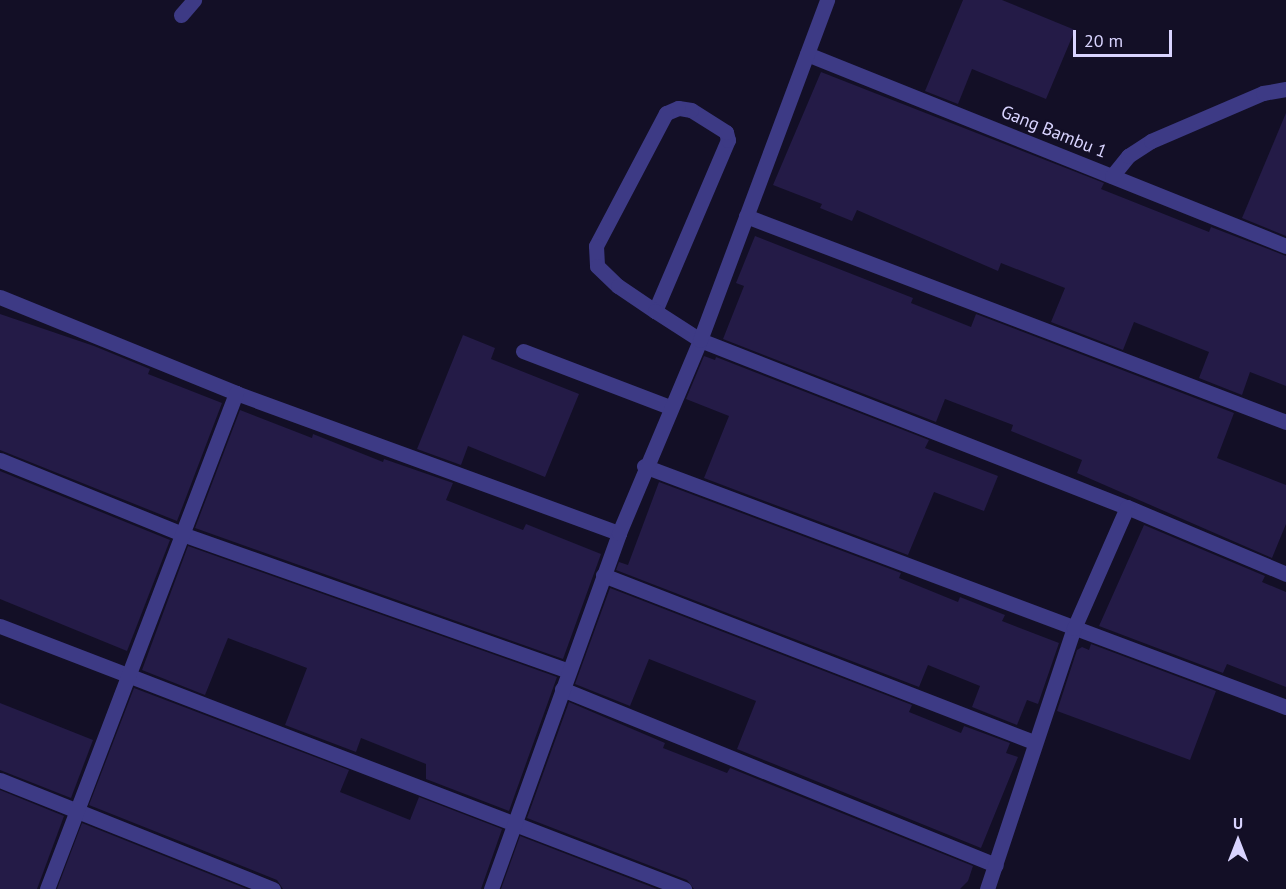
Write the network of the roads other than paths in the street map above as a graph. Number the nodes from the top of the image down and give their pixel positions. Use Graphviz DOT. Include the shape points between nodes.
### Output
graph roads {
  1 [pos="194,0"];
  2 [pos="827,0"];
  3 [pos="181,15"];
  4 [pos="807,54"];
  5 [pos="1286,89"];
  6 [pos="1113,176"];
  7 [pos="746,216"];
  8 [pos="1286,246"];
  9 [pos="0,297"];
  10 [pos="655,311"];
  11 [pos="700,340"];
  12 [pos="523,351"];
  13 [pos="236,393"];
  14 [pos="670,407"];
  15 [pos="1286,422"];
  16 [pos="0,460"];
  17 [pos="644,466"];
  18 [pos="1127,507"];
  19 [pos="619,533"];
  20 [pos="182,534"];
  21 [pos="1286,574"];
  22 [pos="603,575"];
  23 [pos="0,626"];
  24 [pos="1074,628"];
  25 [pos="568,671"];
  26 [pos="128,676"];
  27 [pos="562,689"];
  28 [pos="1286,706"];
  29 [pos="1034,741"];
  30 [pos="0,780"];
  31 [pos="77,812"];
  32 [pos="513,822"];
  33 [pos="996,865"];
  34 [pos="48,889"];
  35 [pos="273,889"];
  36 [pos="490,889"];
  37 [pos="684,889"];
  38 [pos="987,889"];
  1 -- 3 [label="street"];
  2 -- 4 [label="street"];
  4 -- 6 [label="street, Gang Bambu 1"];
  4 -- 7 [label="street"];
  5 -- 6 [label="street" via="1263,93 1151,141 1128,156"];
  6 -- 8 [label="street, Gang Bambu 1"];
  7 -- 11 [label="street"];
  7 -- 15 [label="street"];
  9 -- 13 [label="street"];
  10 -- 10 [label="street" via="597,266 596,246 666,113 678,108 691,110 726,132 728,140"];
  10 -- 11 [label="street"];
  11 -- 14 [label="street"];
  11 -- 18 [label="street"];
  12 -- 14 [label="street"];
  13 -- 19 [label="street"];
  13 -- 20 [label="street"];
  14 -- 17 [label="street"];
  16 -- 20 [label="street"];
  17 -- 19 [label="street"];
  17 -- 24 [label="street"];
  18 -- 21 [label="street"];
  18 -- 24 [label="street"];
  19 -- 22 [label="street"];
  20 -- 25 [label="street"];
  20 -- 26 [label="street"];
  22 -- 25 [label="street"];
  22 -- 29 [label="street"];
  23 -- 26 [label="street"];
  24 -- 28 [label="street"];
  24 -- 29 [label="street"];
  25 -- 27 [label="street"];
  26 -- 31 [label="street"];
  26 -- 32 [label="street"];
  27 -- 32 [label="street"];
  27 -- 33 [label="street"];
  29 -- 33 [label="street"];
  30 -- 31 [label="street"];
  31 -- 34 [label="street"];
  31 -- 35 [label="street"];
  32 -- 36 [label="street"];
  32 -- 37 [label="street"];
  33 -- 38 [label="street"];
}
